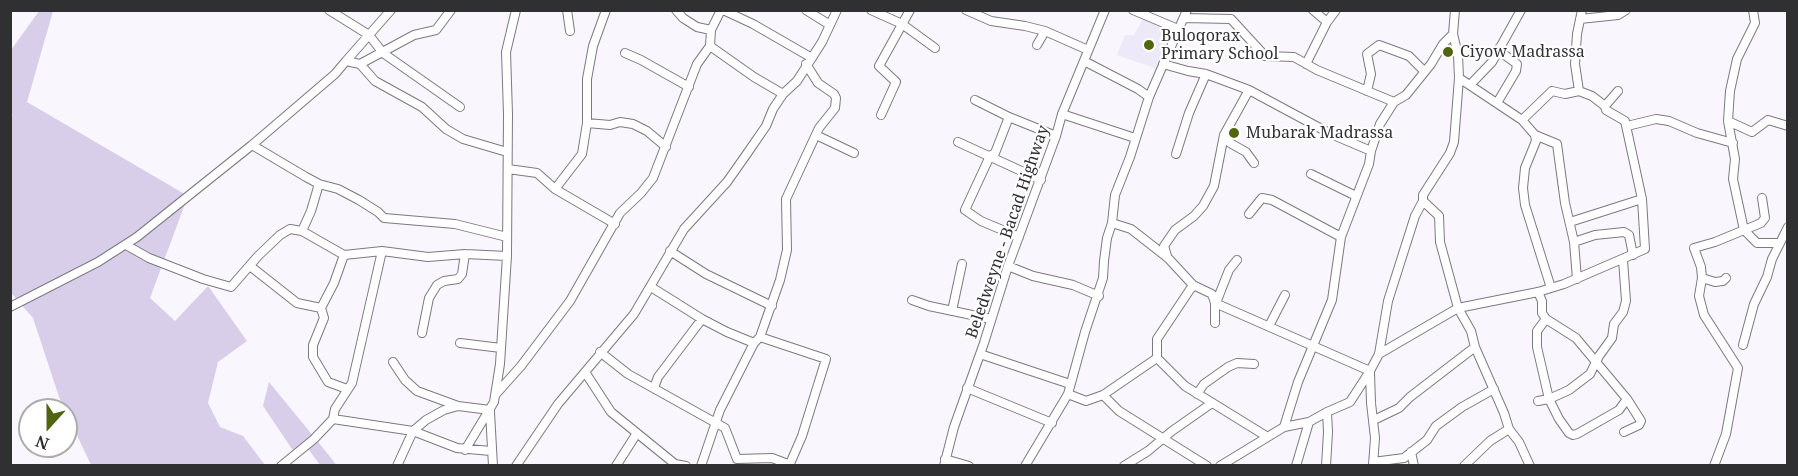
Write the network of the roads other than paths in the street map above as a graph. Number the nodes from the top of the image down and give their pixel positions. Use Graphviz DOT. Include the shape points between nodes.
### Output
graph roads {
  1 [pos="329,10"];
  2 [pos="392,10"];
  3 [pos="451,10"];
  4 [pos="516,10"];
  5 [pos="567,10"];
  6 [pos="606,10"];
  7 [pos="676,10"];
  8 [pos="722,10"];
  9 [pos="806,10"];
  10 [pos="837,10"];
  11 [pos="871,10"];
  12 [pos="910,10"];
  13 [pos="966,10"];
  14 [pos="1106,10"];
  15 [pos="1133,10"];
  16 [pos="1313,10"];
  17 [pos="1336,10"];
  18 [pos="1462,10"];
  19 [pos="1521,10"];
  20 [pos="1582,10"];
  21 [pos="1626,10"];
  22 [pos="1753,10"];
  23 [pos="1186,14"];
  24 [pos="1455,14"];
  25 [pos="1580,20"];
  26 [pos="1328,22"];
  27 [pos="902,24"];
  28 [pos="830,25"];
  29 [pos="1178,29"];
  30 [pos="711,30"];
  31 [pos="570,31"];
  32 [pos="1045,31"];
  33 [pos="1453,34"];
  34 [pos="369,35"];
  35 [pos="1038,45"];
  36 [pos="710,46"];
  37 [pos="1500,47"];
  38 [pos="935,48"];
  39 [pos="1088,50"];
  40 [pos="383,53"];
  41 [pos="625,53"];
  42 [pos="346,61"];
  43 [pos="809,61"];
  44 [pos="1084,61"];
  45 [pos="360,64"];
  46 [pos="1162,64"];
  47 [pos="1306,64"];
  48 [pos="1424,71"];
  49 [pos="1206,74"];
  50 [pos="1459,78"];
  51 [pos="1470,85"];
  52 [pos="689,87"];
  53 [pos="1249,90"];
  54 [pos="1579,90"];
  55 [pos="1367,91"];
  56 [pos="1618,91"];
  57 [pos="783,94"];
  58 [pos="1149,97"];
  59 [pos="975,100"];
  60 [pos="1394,102"];
  61 [pos="1497,103"];
  62 [pos="460,106"];
  63 [pos="1605,106"];
  64 [pos="1062,114"];
  65 [pos="881,115"];
  66 [pos="1009,117"];
  67 [pos="1522,120"];
  68 [pos="1728,121"];
  69 [pos="587,123"];
  70 [pos="1627,126"];
  71 [pos="1788,126"];
  72 [pos="816,135"];
  73 [pos="1224,135"];
  74 [pos="1535,135"];
  75 [pos="1056,136"];
  76 [pos="1135,138"];
  77 [pos="958,142"];
  78 [pos="1733,143"];
  79 [pos="252,145"];
  80 [pos="666,147"];
  81 [pos="507,152"];
  82 [pos="1371,152"];
  83 [pos="854,153"];
  84 [pos="1176,154"];
  85 [pos="990,156"];
  86 [pos="1254,163"];
  87 [pos="508,169"];
  88 [pos="1311,174"];
  89 [pos="1041,180"];
  90 [pos="319,184"];
  91 [pos="555,189"];
  92 [pos="1356,196"];
  93 [pos="1762,198"];
  94 [pos="1642,199"];
  95 [pos="1423,201"];
  96 [pos="1249,214"];
  97 [pos="1570,222"];
  98 [pos="1112,223"];
  99 [pos="615,224"];
  100 [pos="1788,227"];
  101 [pos="1744,230"];
  102 [pos="302,231"];
  103 [pos="507,237"];
  104 [pos="1019,237"];
  105 [pos="1341,237"];
  106 [pos="1574,242"];
  107 [pos="1780,243"];
  108 [pos="126,245"];
  109 [pos="382,251"];
  110 [pos="670,251"];
  111 [pos="465,254"];
  112 [pos="344,255"];
  113 [pos="1634,255"];
  114 [pos="507,256"];
  115 [pos="1168,258"];
  116 [pos="1237,260"];
  117 [pos="1623,260"];
  118 [pos="962,264"];
  119 [pos="250,266"];
  120 [pos="1008,266"];
  121 [pos="1702,278"];
  122 [pos="1726,278"];
  123 [pos="1577,279"];
  124 [pos="1193,285"];
  125 [pos="651,287"];
  126 [pos="1551,288"];
  127 [pos="1538,292"];
  128 [pos="1285,295"];
  129 [pos="1099,296"];
  130 [pos="912,300"];
  131 [pos="1216,303"];
  132 [pos="772,306"];
  133 [pos="10,307"];
  134 [pos="321,308"];
  135 [pos="1458,308"];
  136 [pos="952,311"];
  137 [pos="702,319"];
  138 [pos="991,319"];
  139 [pos="1546,319"];
  140 [pos="1215,323"];
  141 [pos="1269,326"];
  142 [pos="422,333"];
  143 [pos="757,340"];
  144 [pos="460,343"];
  145 [pos="1743,345"];
  146 [pos="1314,346"];
  147 [pos="1475,347"];
  148 [pos="501,348"];
  149 [pos="600,352"];
  150 [pos="980,354"];
  151 [pos="1379,354"];
  152 [pos="1158,358"];
  153 [pos="393,362"];
  154 [pos="1596,363"];
  155 [pos="1254,364"];
  156 [pos="1370,371"];
  157 [pos="585,372"];
  158 [pos="1070,384"];
  159 [pos="654,388"];
  160 [pos="967,388"];
  161 [pos="347,389"];
  162 [pos="1494,389"];
  163 [pos="496,394"];
  164 [pos="1068,394"];
  165 [pos="1197,394"];
  166 [pos="1103,395"];
  167 [pos="1550,399"];
  168 [pos="1627,399"];
  169 [pos="1538,401"];
  170 [pos="1212,403"];
  171 [pos="458,406"];
  172 [pos="490,410"];
  173 [pos="1327,412"];
  174 [pos="333,419"];
  175 [pos="1374,420"];
  176 [pos="1310,422"];
  177 [pos="715,423"];
  178 [pos="1052,423"];
  179 [pos="1284,427"];
  180 [pos="1509,429"];
  181 [pos="413,431"];
  182 [pos="1624,432"];
  183 [pos="637,433"];
  184 [pos="1266,436"];
  185 [pos="1164,438"];
  186 [pos="465,450"];
  187 [pos="491,451"];
  188 [pos="1411,452"];
  189 [pos="945,462"];
  190 [pos="1226,464"];
  191 [pos="1373,464"];
  192 [pos="281,465"];
  193 [pos="397,465"];
  194 [pos="493,465"];
  195 [pos="516,465"];
  196 [pos="616,465"];
  197 [pos="686,465"];
  198 [pos="701,465"];
  199 [pos="788,465"];
  200 [pos="969,465"];
  201 [pos="1025,465"];
  202 [pos="1124,465"];
  203 [pos="1207,465"];
  204 [pos="1296,465"];
  205 [pos="1326,465"];
  206 [pos="1414,465"];
  207 [pos="1464,465"];
  208 [pos="1530,465"];
  209 [pos="1714,465"];
  1 -- 34 [label="street"];
  2 -- 34 [label="street"];
  3 -- 40 [label="street" via="436,30 414,35"];
  4 -- 81 [label="street" via="506,52"];
  5 -- 31 [label="street"];
  6 -- 69 [label="street" via="587,79"];
  7 -- 30 [label="street" via="697,27"];
  8 -- 30 [label="street"];
  8 -- 43 [label="street" via="753,24"];
  9 -- 28 [label="street"];
  10 -- 28 [label="street"];
  11 -- 27 [label="street"];
  12 -- 27 [label="street"];
  13 -- 32 [label="street" via="991,21"];
  14 -- 39 [label="street, Beledweyne - Bacad Highway"];
  15 -- 29 [label="street"];
  16 -- 26 [label="street"];
  17 -- 26 [label="street"];
  18 -- 24 [label="street"];
  19 -- 37 [label="street"];
  20 -- 25 [label="street"];
  21 -- 25 [label="street" via="1618,15"];
  22 -- 68 [label="street" via="1755,23 1737,59"];
  23 -- 29 [label="street"];
  23 -- 47 [label="street" via="1231,19 1265,56 1294,57"];
  24 -- 33 [label="street"];
  25 -- 54 [label="street" via="1575,64"];
  26 -- 47 [label="street"];
  27 -- 38 [label="street"];
  27 -- 65 [label="street" via="879,66 896,82"];
  28 -- 43 [label="street"];
  29 -- 46 [label="street"];
  30 -- 36 [label="street"];
  32 -- 35 [label="street"];
  32 -- 39 [label="street"];
  33 -- 48 [label="street"];
  33 -- 50 [label="street"];
  34 -- 40 [label="street"];
  34 -- 42 [label="street"];
  36 -- 52 [label="street" via="697,64"];
  36 -- 57 [label="street"];
  37 -- 51 [label="street" via="1492,62"];
  37 -- 61 [label="street" via="1517,64"];
  39 -- 44 [label="street, Beledweyne - Bacad Highway"];
  40 -- 45 [label="street"];
  40 -- 62 [label="street"];
  41 -- 52 [label="street"];
  42 -- 45 [label="street"];
  42 -- 79 [label="street"];
  43 -- 57 [label="street"];
  43 -- 72 [label="street" via="819,83 836,98 835,108"];
  44 -- 58 [label="street"];
  44 -- 64 [label="street, Beledweyne - Bacad Highway"];
  45 -- 81 [label="street" via="375,81 422,106 446,129 463,139"];
  46 -- 49 [label="street"];
  46 -- 58 [label="street"];
  47 -- 55 [label="street"];
  48 -- 55 [label="street" via="1409,56 1379,45 1367,54 1371,74"];
  48 -- 60 [label="street" via="1406,94"];
  49 -- 53 [label="street"];
  49 -- 84 [label="street"];
  50 -- 51 [label="street"];
  50 -- 95 [label="street" via="1454,142"];
  51 -- 61 [label="street"];
  52 -- 80 [label="street"];
  53 -- 73 [label="street"];
  53 -- 82 [label="street"];
  54 -- 63 [label="street"];
  54 -- 67 [label="street" via="1565,94 1552,91"];
  55 -- 60 [label="street"];
  56 -- 63 [label="street"];
  57 -- 110 [label="street" via="727,182 684,229"];
  58 -- 76 [label="street"];
  59 -- 66 [label="street"];
  60 -- 82 [label="street" via="1380,124"];
  61 -- 67 [label="street"];
  63 -- 70 [label="street"];
  64 -- 75 [label="street, Beledweyne - Bacad Highway"];
  64 -- 76 [label="street"];
  66 -- 75 [label="street"];
  66 -- 85 [label="street" via="995,153"];
  67 -- 74 [label="street"];
  68 -- 71 [label="street" via="1752,132 1768,120"];
  68 -- 78 [label="street"];
  69 -- 80 [label="street" via="633,124"];
  69 -- 91 [label="street" via="582,153"];
  70 -- 78 [label="street" via="1656,119 1669,121"];
  70 -- 94 [label="street"];
  72 -- 83 [label="street"];
  72 -- 132 [label="street" via="786,199 787,250"];
  73 -- 86 [label="street"];
  73 -- 115 [label="street" via="1214,186 1203,206 1175,230 1164,246"];
  74 -- 97 [label="street" via="1557,144"];
  74 -- 126 [label="street" via="1523,188"];
  75 -- 89 [label="street, Beledweyne - Bacad Highway"];
  76 -- 98 [label="street" via="1115,195"];
  77 -- 85 [label="street"];
  78 -- 101 [label="street" via="1733,179"];
  79 -- 90 [label="street"];
  79 -- 108 [label="street"];
  80 -- 99 [label="street" via="653,178 620,213"];
  81 -- 87 [label="street"];
  82 -- 92 [label="street"];
  85 -- 89 [label="street"];
  85 -- 104 [label="street" via="965,210"];
  87 -- 91 [label="street" via="537,173"];
  87 -- 103 [label="street"];
  88 -- 92 [label="street"];
  89 -- 104 [label="street, Beledweyne - Bacad Highway"];
  90 -- 102 [label="street"];
  90 -- 103 [label="street" via="338,189 384,218 455,224"];
  91 -- 99 [label="street"];
  92 -- 105 [label="street"];
  93 -- 101 [label="street" via="1764,221"];
  94 -- 97 [label="street"];
  94 -- 113 [label="street" via="1645,249"];
  95 -- 135 [label="street" via="1439,216 1440,242"];
  95 -- 151 [label="street" via="1388,301"];
  96 -- 105 [label="street" via="1262,198 1272,200"];
  97 -- 106 [label="street"];
  98 -- 115 [label="street" via="1131,229"];
  98 -- 129 [label="street"];
  99 -- 163 [label="street" via="570,301"];
  100 -- 107 [label="street"];
  101 -- 107 [label="street" via="1757,243"];
  101 -- 121 [label="street" via="1694,248"];
  102 -- 112 [label="street"];
  102 -- 119 [label="street" via="291,229 279,236"];
  103 -- 114 [label="street"];
  104 -- 120 [label="street, Beledweyne - Bacad Highway"];
  105 -- 146 [label="street" via="1332,300"];
  106 -- 113 [label="street" via="1624,232 1629,235"];
  106 -- 123 [label="street"];
  107 -- 145 [label="street" via="1754,304"];
  108 -- 119 [label="street" via="149,258 231,287"];
  108 -- 133 [label="street"];
  109 -- 111 [label="street" via="428,257"];
  109 -- 112 [label="street"];
  109 -- 161 [label="street" via="352,382"];
  110 -- 125 [label="street"];
  110 -- 132 [label="street" via="706,274"];
  111 -- 114 [label="street"];
  111 -- 142 [label="street" via="458,279 437,285 429,298"];
  112 -- 134 [label="street"];
  113 -- 117 [label="street"];
  114 -- 148 [label="street"];
  115 -- 124 [label="street"];
  116 -- 131 [label="street"];
  117 -- 123 [label="street"];
  117 -- 154 [label="street" via="1626,301 1614,324 1612,338"];
  118 -- 136 [label="street"];
  119 -- 134 [label="street" via="297,303"];
  120 -- 129 [label="street"];
  120 -- 138 [label="street, Beledweyne - Bacad Highway"];
  121 -- 122 [label="street" via="1715,282"];
  121 -- 209 [label="street" via="1699,296 1704,315 1738,368 1726,434"];
  123 -- 126 [label="street"];
  124 -- 131 [label="street" via="1212,294"];
  124 -- 152 [label="street" via="1157,339"];
  125 -- 137 [label="street"];
  125 -- 149 [label="street" via="634,314"];
  126 -- 127 [label="street"];
  127 -- 135 [label="street"];
  127 -- 139 [label="street"];
  128 -- 141 [label="street"];
  129 -- 158 [label="street"];
  130 -- 136 [label="street"];
  131 -- 140 [label="street"];
  131 -- 141 [label="street"];
  132 -- 143 [label="street"];
  134 -- 161 [label="street" via="324,318 313,345 313,357 328,382"];
  135 -- 147 [label="street" via="1471,330"];
  135 -- 151 [label="street"];
  136 -- 138 [label="street"];
  137 -- 143 [label="street" via="727,332"];
  137 -- 159 [label="street"];
  138 -- 150 [label="street, Beledweyne - Bacad Highway"];
  139 -- 154 [label="street" via="1576,338"];
  139 -- 167 [label="street" via="1537,331 1537,347"];
  141 -- 146 [label="street"];
  143 -- 177 [label="street"];
  143 -- 199 [label="street" via="825,359 802,436"];
  144 -- 148 [label="street"];
  146 -- 156 [label="street"];
  146 -- 179 [label="street"];
  147 -- 162 [label="street"];
  147 -- 175 [label="street" via="1399,408"];
  148 -- 163 [label="street"];
  149 -- 157 [label="street"];
  149 -- 159 [label="street"];
  150 -- 158 [label="street"];
  150 -- 160 [label="street, Beledweyne - Bacad Highway"];
  151 -- 156 [label="street"];
  152 -- 165 [label="street"];
  152 -- 166 [label="street"];
  153 -- 171 [label="street" via="417,391"];
  154 -- 167 [label="street" via="1583,380"];
  154 -- 168 [label="street"];
  155 -- 165 [label="street" via="1228,367"];
  156 -- 173 [label="street" via="1350,402"];
  156 -- 175 [label="street"];
  157 -- 183 [label="street" via="611,412"];
  157 -- 195 [label="street" via="544,422"];
  158 -- 164 [label="street"];
  159 -- 177 [label="street"];
  160 -- 178 [label="street"];
  160 -- 189 [label="street, Beledweyne - Bacad Highway"];
  161 -- 174 [label="street"];
  162 -- 180 [label="street"];
  162 -- 188 [label="street" via="1436,426 1427,440"];
  163 -- 172 [label="street"];
  164 -- 166 [label="street" via="1086,400"];
  164 -- 178 [label="street"];
  165 -- 170 [label="street"];
  166 -- 185 [label="street" via="1119,411"];
  167 -- 168 [label="street" via="1559,419 1573,435 1619,410"];
  167 -- 169 [label="street"];
  168 -- 182 [label="street" via="1641,421"];
  170 -- 184 [label="street"];
  170 -- 185 [label="street"];
  171 -- 172 [label="street"];
  171 -- 181 [label="street" via="426,420"];
  172 -- 186 [label="street"];
  172 -- 187 [label="street"];
  173 -- 176 [label="street"];
  173 -- 205 [label="street"];
  174 -- 181 [label="street"];
  174 -- 192 [label="street" via="315,439"];
  175 -- 191 [label="street"];
  176 -- 179 [label="street"];
  176 -- 204 [label="street"];
  177 -- 198 [label="street"];
  177 -- 199 [label="street" via="725,428 737,459 772,458"];
  178 -- 201 [label="street"];
  179 -- 184 [label="street"];
  180 -- 207 [label="street"];
  180 -- 208 [label="street"];
  181 -- 186 [label="street"];
  181 -- 193 [label="street"];
  183 -- 196 [label="street"];
  183 -- 197 [label="street" via="675,464"];
  184 -- 190 [label="street"];
  185 -- 202 [label="street"];
  185 -- 203 [label="street"];
  186 -- 187 [label="street"];
  187 -- 194 [label="street"];
  188 -- 191 [label="street" via="1404,458"];
  188 -- 206 [label="street"];
  189 -- 200 [label="street"];
}
